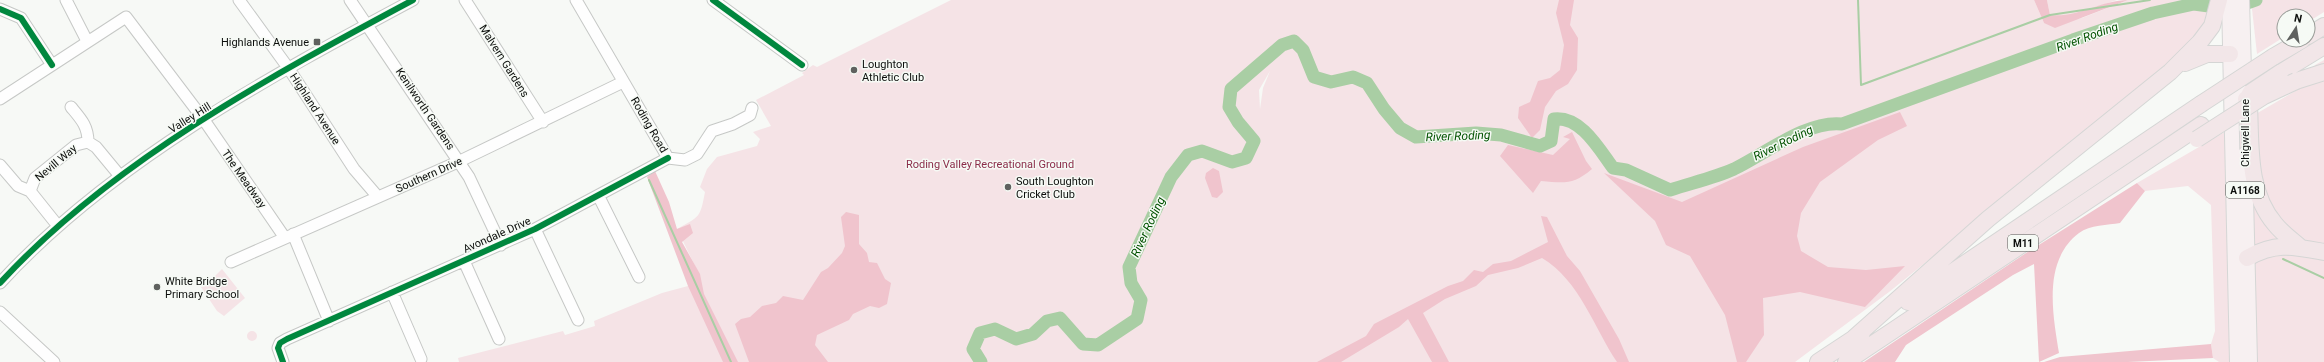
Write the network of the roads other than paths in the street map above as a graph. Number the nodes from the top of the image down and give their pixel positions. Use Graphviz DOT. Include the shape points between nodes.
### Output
graph roads {
  1 [pos="66,0"];
  2 [pos="239,0"];
  3 [pos="350,0"];
  4 [pos="413,0"];
  5 [pos="465,0"];
  6 [pos="576,0"];
  7 [pos="2229,0"];
  8 [pos="2242,0"];
  9 [pos="721,2"];
  10 [pos="0,9"];
  11 [pos="2227,13"];
  12 [pos="368,24"];
  13 [pos="87,41"];
  14 [pos="2324,46"];
  15 [pos="2288,48"];
  16 [pos="2237,58"];
  17 [pos="52,65"];
  18 [pos="802,65"];
  19 [pos="289,69"];
  20 [pos="2170,72"];
  21 [pos="2324,72"];
  22 [pos="623,82"];
  23 [pos="0,99"];
  24 [pos="2246,99"];
  25 [pos="71,107"];
  26 [pos="752,108"];
  27 [pos="204,120"];
  28 [pos="543,122"];
  29 [pos="2199,132"];
  30 [pos="88,142"];
  31 [pos="668,158"];
  32 [pos="460,161"];
  33 [pos="0,165"];
  34 [pos="120,176"];
  35 [pos="30,191"];
  36 [pos="378,197"];
  37 [pos="599,197"];
  38 [pos="58,226"];
  39 [pos="535,229"];
  40 [pos="289,236"];
  41 [pos="501,245"];
  42 [pos="2300,247"];
  43 [pos="2324,252"];
  44 [pos="464,261"];
  45 [pos="231,262"];
  46 [pos="2241,263"];
  47 [pos="639,277"];
  48 [pos="0,283"];
  49 [pos="392,292"];
  50 [pos="0,312"];
  51 [pos="578,320"];
  52 [pos="329,321"];
  53 [pos="1854,338"];
  54 [pos="499,339"];
  55 [pos="421,360"];
  56 [pos="54,362"];
  57 [pos="283,362"];
  58 [pos="1818,362"];
  59 [pos="1846,362"];
  60 [pos="2237,362"];
  61 [pos="2250,362"];
  1 -- 13 [label="street"];
  2 -- 19 [label="street, Highland Avenue"];
  3 -- 12 [label="street, Kenilworth Gardens"];
  4 -- 12 [label="street, Valley Hill"];
  5 -- 28 [label="street, Malvern Gardens"];
  6 -- 22 [label="street, Roding Road"];
  7 -- 11 [label="main road, Chigwell Lane / A1168"];
  8 -- 11 [label="main road, Chigwell Lane / A1168"];
  9 -- 18 [label="street"];
  10 -- 17 [label="street" via="21,18"];
  11 -- 16 [label="main road, Chigwell Lane / A1168"];
  11 -- 20 [label="highway, M11"];
  12 -- 19 [label="street, Valley Hill"];
  12 -- 32 [label="street, Kenilworth Gardens"];
  13 -- 17 [label="street"];
  13 -- 27 [label="street, The Meadway" via="126,17"];
  14 -- 29 [label="highway, M11, bridge" via="2280,73"];
  15 -- 53 [label="highway, M11, bridge"];
  16 -- 20 [label="highway, M11" via="2200,55"];
  16 -- 24 [label="main road, Chigwell Lane / A1168"];
  16 -- 46 [label="main road, Chigwell Lane / A1168"];
  17 -- 23 [label="street"];
  19 -- 27 [label="street, Valley Hill"];
  19 -- 36 [label="street, Highland Avenue" via="354,169"];
  20 -- 53 [label="highway, M11" via="1988,219"];
  21 -- 29 [label="highway, M11, bridge" via="2296,81 2264,96"];
  22 -- 28 [label="street, Southern Drive"];
  22 -- 31 [label="street, Roding Road"];
  24 -- 42 [label="highway" via="2249,105 2252,172 2256,191 2273,222"];
  24 -- 46 [label="main road, Chigwell Lane / A1168"];
  25 -- 30 [label="street, Nevill Way" via="88,130"];
  26 -- 31 [label="street, Roding Road" via="750,115 712,131 697,154 685,160"];
  27 -- 34 [label="street, Valley Hill"];
  27 -- 40 [label="street, The Meadway"];
  28 -- 32 [label="street, Southern Drive"];
  29 -- 59 [label="highway, M11" via="2095,195"];
  30 -- 34 [label="street, Nevill Way" via="96,147"];
  30 -- 35 [label="street, Nevill Way" via="76,145 35,178"];
  31 -- 37 [label="street, Avondale Drive"];
  32 -- 36 [label="street, Southern Drive"];
  32 -- 41 [label="street, Kenilworth Gardens"];
  33 -- 35 [label="street, Nevill Way" via="18,186"];
  34 -- 38 [label="street, Valley Hill"];
  35 -- 38 [label="street, Nevill Way"];
  36 -- 40 [label="street, Southern Drive"];
  37 -- 39 [label="street, Avondale Drive"];
  37 -- 47 [label="street"];
  38 -- 48 [label="street, Valley Hill"];
  39 -- 41 [label="street, Avondale Drive"];
  39 -- 51 [label="street"];
  40 -- 45 [label="street, Southern Drive"];
  40 -- 52 [label="street, The Meadway"];
  41 -- 44 [label="street, Avondale Drive"];
  42 -- 43 [label="highway"];
  42 -- 46 [label="highway" via="2275,246"];
  44 -- 49 [label="street, Avondale Drive"];
  44 -- 54 [label="street"];
  46 -- 60 [label="main road, Chigwell Lane / A1168"];
  46 -- 61 [label="main road, Chigwell Lane / A1168"];
  49 -- 52 [label="street, Avondale Drive"];
  49 -- 55 [label="street"];
  50 -- 56 [label="street"];
  52 -- 57 [label="street, Avondale Drive" via="280,343 278,348"];
  53 -- 58 [label="highway, M11"];
}
